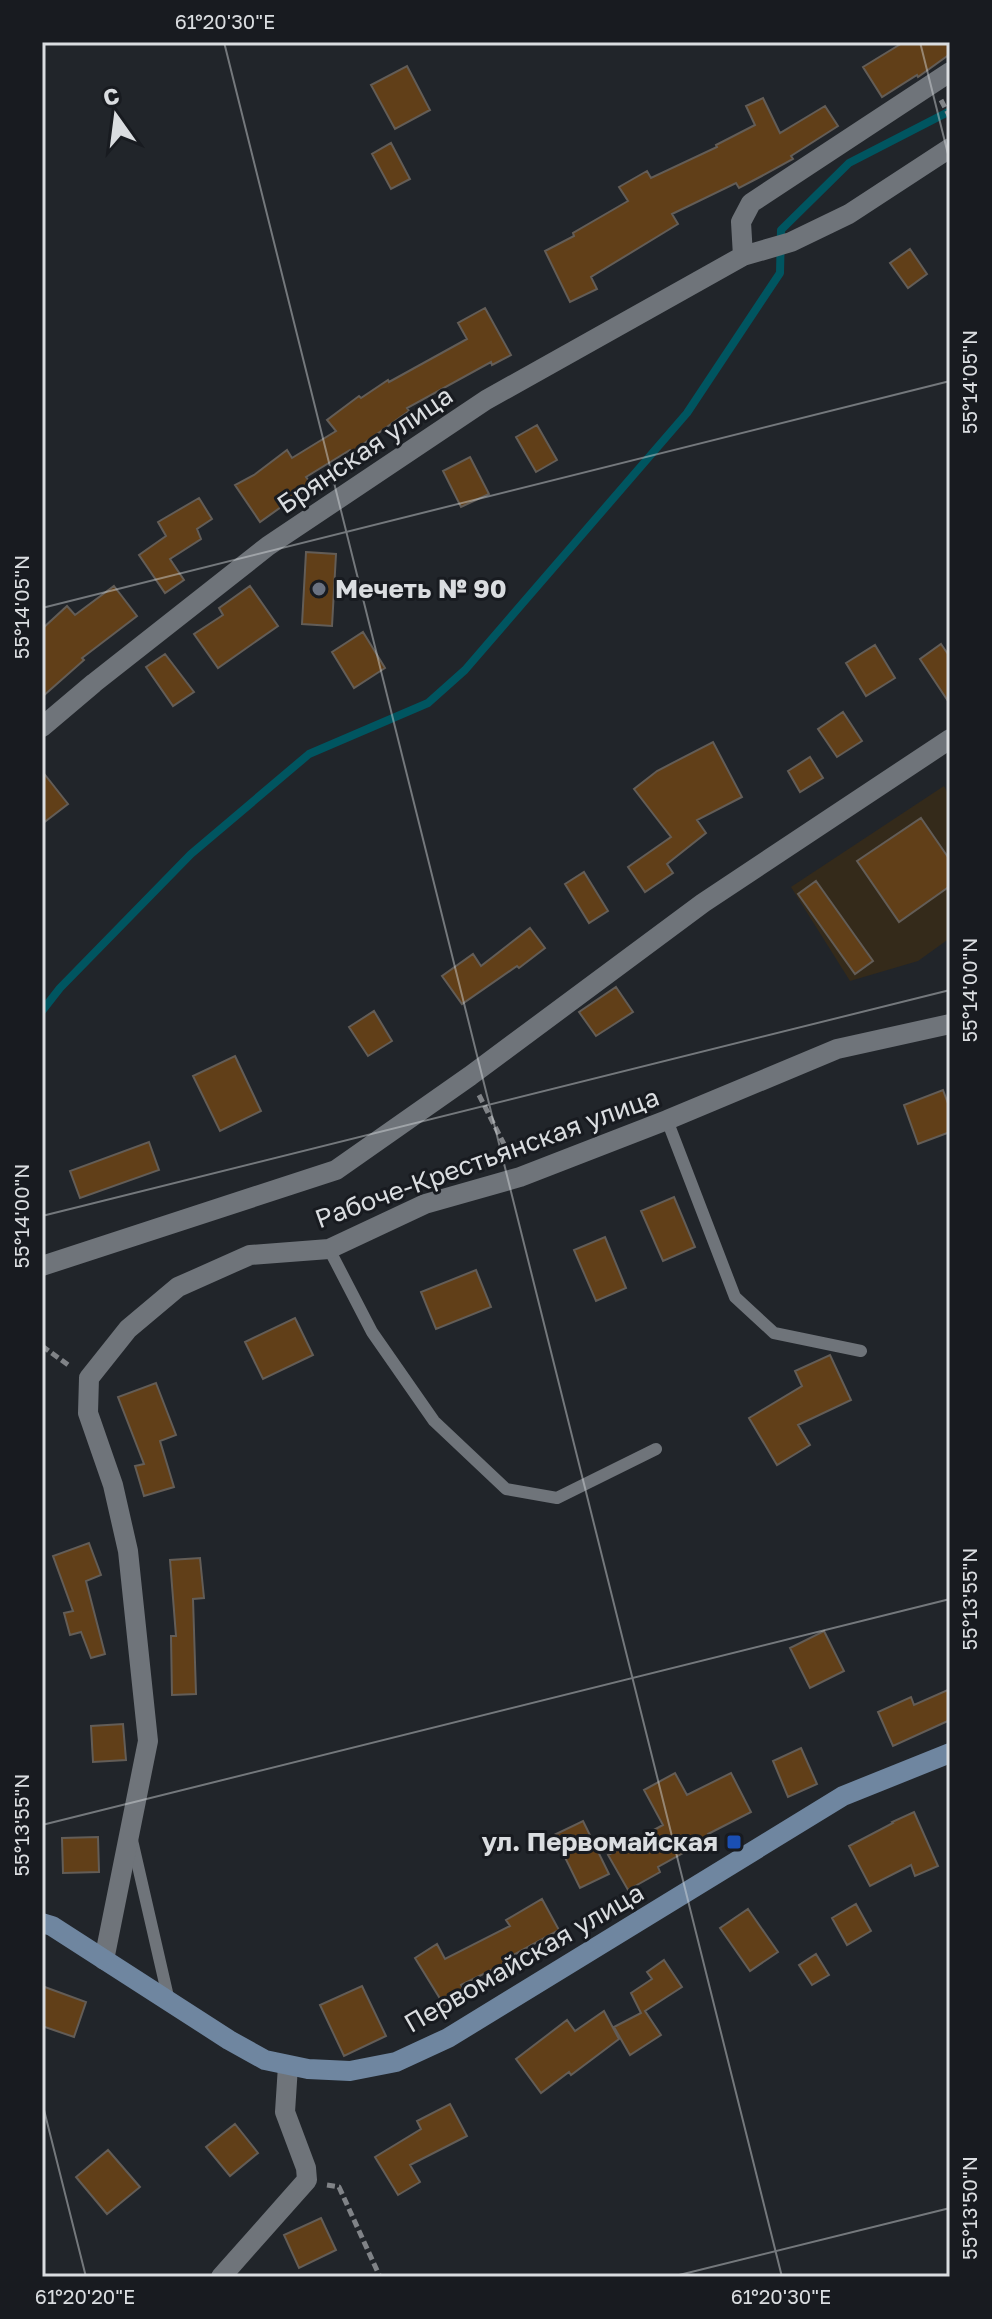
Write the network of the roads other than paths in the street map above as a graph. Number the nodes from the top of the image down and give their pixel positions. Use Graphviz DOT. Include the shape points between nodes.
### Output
graph roads {
  1 [pos="950,72"];
  2 [pos="950,148"];
  3 [pos="743,256"];
  4 [pos="42,727"];
  5 [pos="950,739"];
  6 [pos="950,1024"];
  7 [pos="667,1120"];
  8 [pos="329,1249"];
  9 [pos="42,1266"];
  10 [pos="861,1351"];
  11 [pos="656,1449"];
  12 [pos="950,1753"];
  13 [pos="130,1829"];
  14 [pos="42,1923"];
  15 [pos="104,1960"];
  16 [pos="169,2001"];
  17 [pos="288,2066"];
  18 [pos="221,2277"];
  1 -- 3 [label="street" via="751,203 741,222"];
  2 -- 3 [label="street, Брянская улица" via="849,214 791,242"];
  3 -- 4 [label="street, Брянская улица" via="486,400 268,546"];
  5 -- 9 [label="street, Рабоче-Крестьянская улица" via="703,903 336,1170"];
  6 -- 7 [label="street, Рабоче-Крестьянская улица" via="837,1049"];
  7 -- 8 [label="street, Рабоче-Крестьянская улица" via="520,1177 425,1204"];
  7 -- 10 [label="lane" via="735,1297 774,1333"];
  8 -- 11 [label="lane" via="372,1332 434,1421 506,1489 557,1498"];
  8 -- 13 [label="street, Рабоче-Крестьянская улица" via="250,1255 178,1287 128,1329 89,1378 88,1413 128,1551 148,1741"];
  12 -- 17 [label="street, Первомайская улица" via="843,1796 448,2038 396,2062 350,2071"];
  13 -- 15 [label="street"];
  13 -- 16 [label="lane"];
  14 -- 15 [label="street, Первомайская улица"];
  15 -- 16 [label="street, Первомайская улица"];
  16 -- 17 [label="street, Первомайская улица" via="265,2060"];
  17 -- 18 [label="street" via="285,2112 307,2180"];
}
